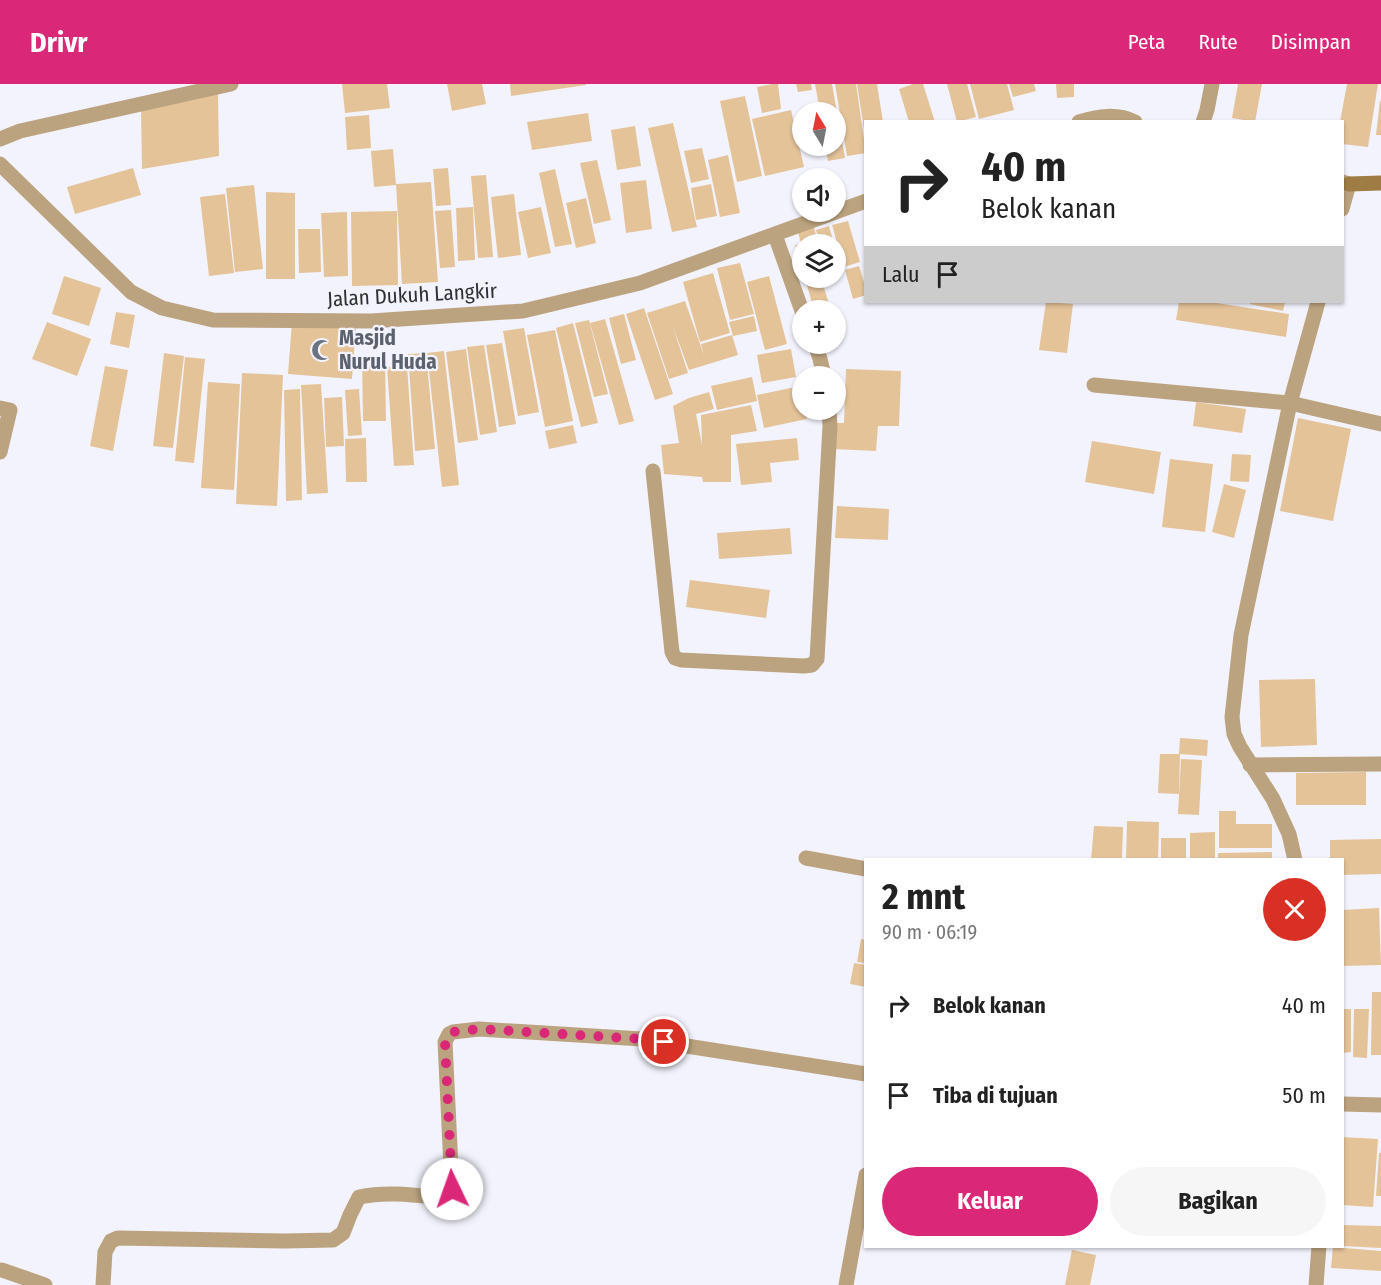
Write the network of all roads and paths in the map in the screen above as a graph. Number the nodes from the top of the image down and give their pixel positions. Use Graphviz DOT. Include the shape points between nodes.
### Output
graph roads {
  1 [pos="231,84"];
  2 [pos="1212,84"];
  3 [pos="1088,120"];
  4 [pos="1131,120"];
  5 [pos="1204,120"];
  6 [pos="0,139"];
  7 [pos="0,164"];
  8 [pos="1346,183"];
  9 [pos="1381,183"];
  10 [pos="864,202"];
  11 [pos="775,235"];
  12 [pos="798,300"];
  13 [pos="1318,303"];
  14 [pos="1094,385"];
  15 [pos="1290,404"];
  16 [pos="0,408"];
  17 [pos="830,420"];
  18 [pos="1381,424"];
  19 [pos="0,452"];
  20 [pos="653,471"];
  21 [pos="1381,764"];
  22 [pos="1250,765"];
  23 [pos="806,858"];
  24 [pos="1295,858"];
  25 [pos="864,869"];
  26 [pos="864,1074"];
  27 [pos="1344,1104"];
  28 [pos="1381,1105"];
  29 [pos="864,1186"];
  30 [pos="1319,1248"];
  31 [pos="2,1270"];
  32 [pos="45,1285"];
  33 [pos="103,1285"];
  34 [pos="846,1285"];
  35 [pos="1316,1285"];
  1 -- 6 [label="street" via="20,131"];
  2 -- 5 [label="street"];
  3 -- 4 [label="street" via="1106,116"];
  7 -- 11 [label="street, Jalan Dukuh Langkir" via="130,292 162,308 213,320 371,321 523,311 640,283"];
  8 -- 9 [label="street"];
  10 -- 11 [label="street, Jalan Dukuh Langkir"];
  11 -- 12 [label="street"];
  13 -- 15 [label="street"];
  14 -- 15 [label="street"];
  15 -- 18 [label="street"];
  15 -- 22 [label="street" via="1241,635 1232,717 1234,734"];
  16 -- 19 [label="street" via="10,410"];
  17 -- 20 [label="street" via="817,658 812,665 675,658"];
  21 -- 22 [label="street"];
  22 -- 24 [label="street" via="1273,800 1289,834"];
  23 -- 25 [label="street"];
  26 -- 33 [label="street" via="642,1039 479,1029 453,1032 445,1042 452,1189 447,1195 442,1198 398,1193 359,1197 343,1233 333,1240 118,1238 111,1241 105,1252"];
  27 -- 28 [label="street"];
  29 -- 34 [label="street"];
  30 -- 35 [label="street"];
  31 -- 32 [label="street"];
}
